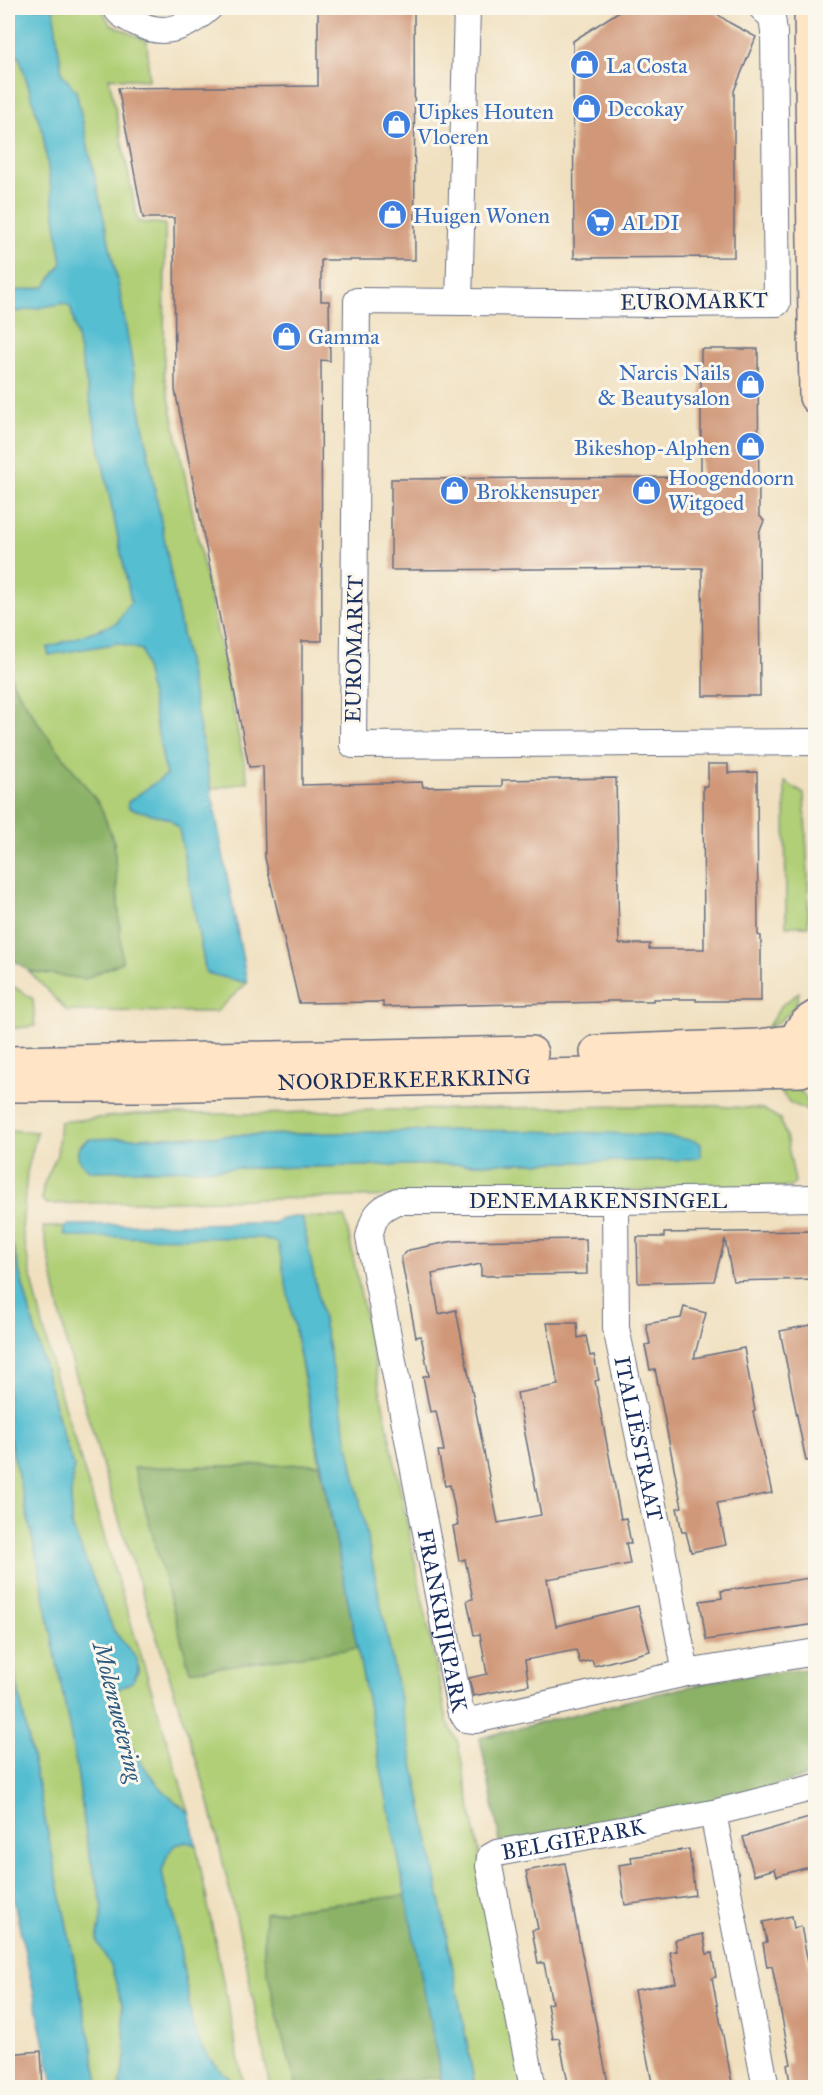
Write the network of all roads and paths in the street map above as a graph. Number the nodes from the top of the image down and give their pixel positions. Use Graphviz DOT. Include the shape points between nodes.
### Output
graph roads {
  1 [pos="116,8"];
  2 [pos="209,8"];
  3 [pos="467,8"];
  4 [pos="762,8"];
  5 [pos="811,8"];
  6 [pos="459,302"];
  7 [pos="816,397"];
  8 [pos="816,742"];
  9 [pos="807,1052"];
  10 [pos="8,1063"];
  11 [pos="8,1085"];
  12 [pos="816,1198"];
  13 [pos="615,1201"];
  14 [pos="381,1208"];
  15 [pos="816,1652"];
  16 [pos="686,1673"];
  17 [pos="816,1787"];
  18 [pos="713,1813"];
  19 [pos="532,2088"];
  20 [pos="766,2088"];
  1 -- 2 [label="street" via="144,27 167,31 196,19"];
  3 -- 6 [label="street"];
  4 -- 6 [label="street, EUROMARKT" via="772,17 774,32 777,303"];
  5 -- 7 [label="street"];
  6 -- 8 [label="street, EUROMARKT" via="357,301 353,745"];
  9 -- 10 [label="street, NOORDERKEERKRING" via="759,1046"];
  9 -- 11 [label="street, NOORDERKEERKRING" via="149,1085"];
  12 -- 13 [label="street, DENEMARKENSINGEL"];
  13 -- 14 [label="street, DENEMARKENSINGEL" via="397,1201"];
  13 -- 16 [label="street, ITALIËSTRAAT" via="616,1328"];
  14 -- 16 [label="street, FRANKRIJKPARK" via="369,1237 465,1719 475,1720"];
  15 -- 16 [label="street, FRANKRIJKPARK"];
  17 -- 18 [label="street, BELGIËPARK"];
  18 -- 19 [label="street, BELGIËPARK" via="490,1857"];
  18 -- 20 [label="street"];
}
